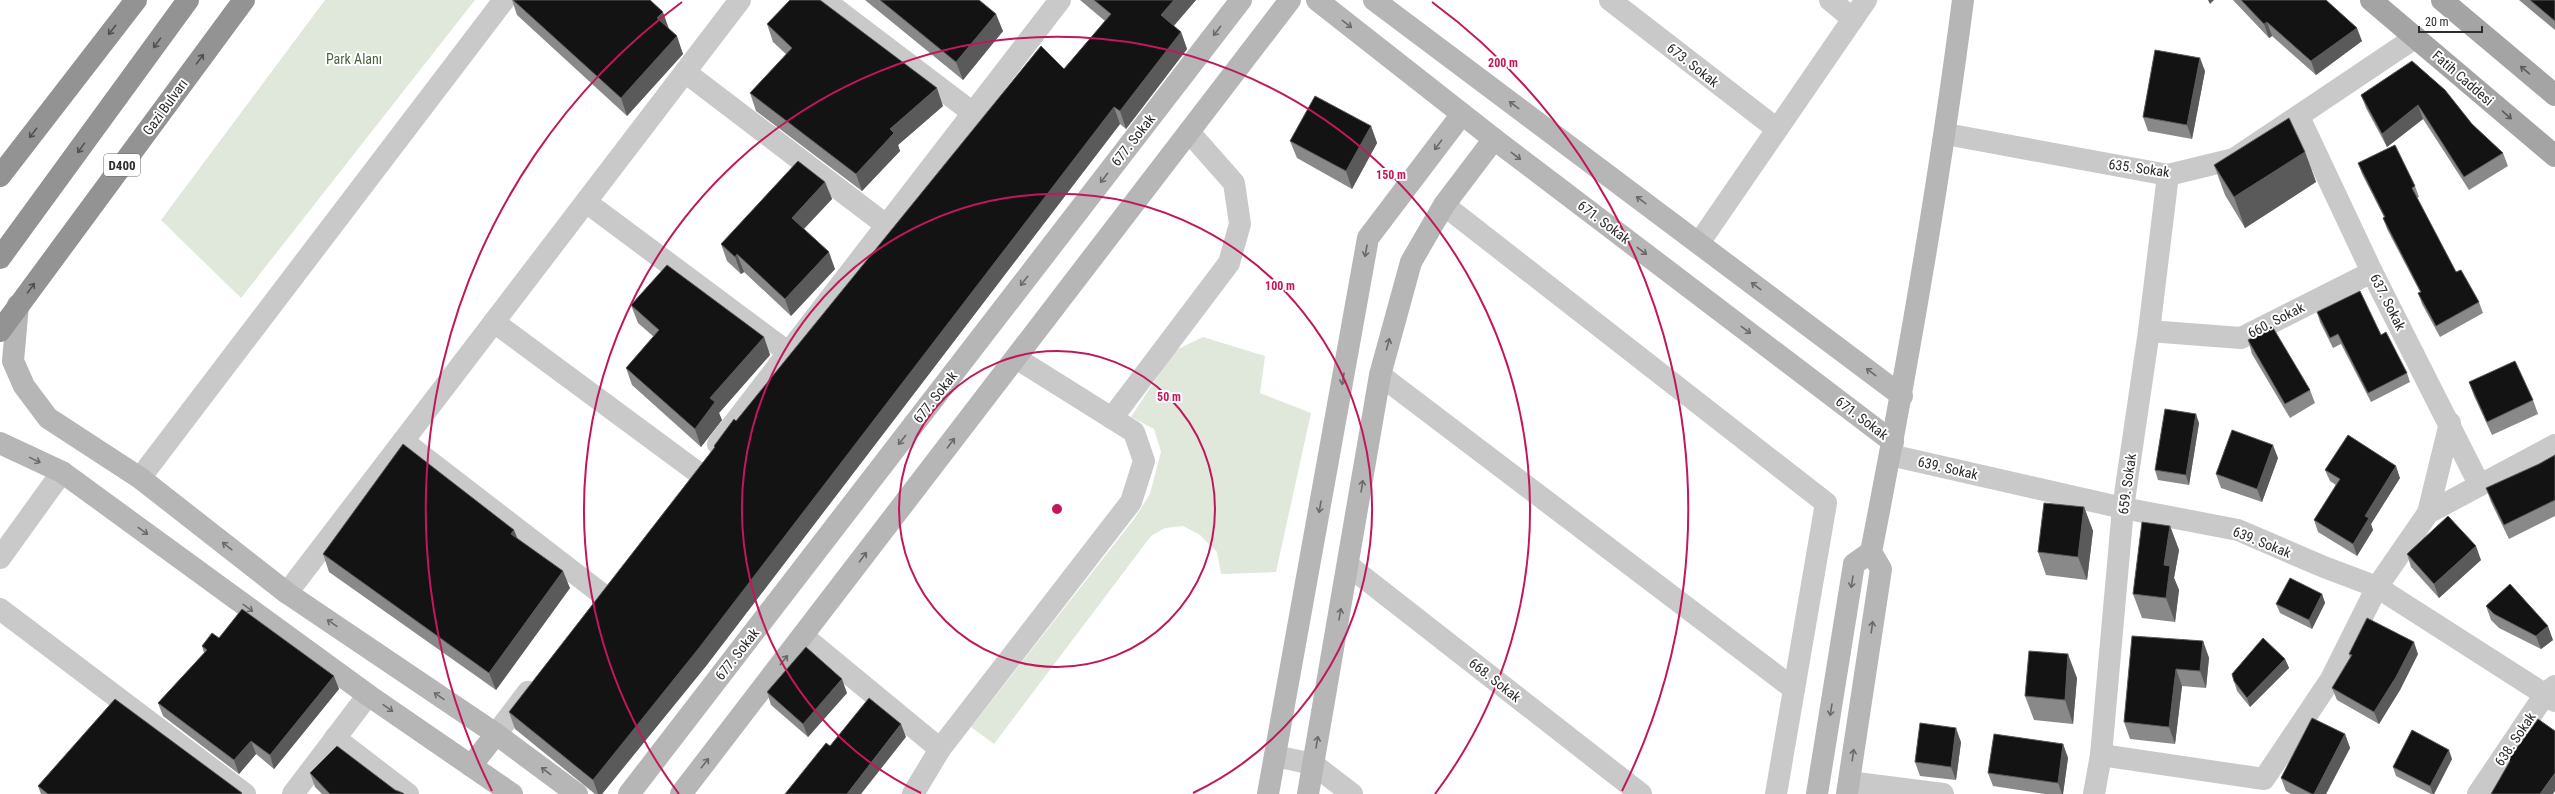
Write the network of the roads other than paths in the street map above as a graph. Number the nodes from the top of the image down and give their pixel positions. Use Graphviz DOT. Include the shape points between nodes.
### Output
graph roads {
  1 [pos="188,0"];
  2 [pos="244,0"];
  3 [pos="504,0"];
  4 [pos="740,0"];
  5 [pos="824,0"];
  6 [pos="1060,0"];
  7 [pos="1241,0"];
  8 [pos="1290,0"];
  9 [pos="1317,0"];
  10 [pos="1374,0"];
  11 [pos="1610,0"];
  12 [pos="1830,0"];
  13 [pos="1866,0"];
  14 [pos="1963,0"];
  15 [pos="2370,0"];
  16 [pos="2442,0"];
  17 [pos="129,2"];
  18 [pos="1853,19"];
  19 [pos="2416,37"];
  20 [pos="685,72"];
  21 [pos="2555,95"];
  22 [pos="973,113"];
  23 [pos="1462,114"];
  24 [pos="2299,117"];
  25 [pos="1777,129"];
  26 [pos="1189,132"];
  27 [pos="1946,134"];
  28 [pos="1494,139"];
  29 [pos="2555,156"];
  30 [pos="2168,175"];
  31 [pos="0,176"];
  32 [pos="586,202"];
  33 [pos="1444,205"];
  34 [pos="886,225"];
  35 [pos="1699,243"];
  36 [pos="0,258"];
  37 [pos="2372,272"];
  38 [pos="18,305"];
  39 [pos="494,322"];
  40 [pos="0,330"];
  41 [pos="2149,331"];
  42 [pos="789,353"];
  43 [pos="1016,358"];
  44 [pos="1380,375"];
  45 [pos="1902,396"];
  46 [pos="1112,418"];
  47 [pos="2450,423"];
  48 [pos="403,441"];
  49 [pos="0,443"];
  50 [pos="2555,445"];
  51 [pos="1892,448"];
  52 [pos="62,472"];
  53 [pos="697,472"];
  54 [pos="140,478"];
  55 [pos="2479,484"];
  56 [pos="683,490"];
  57 [pos="2122,508"];
  58 [pos="2428,513"];
  59 [pos="1871,552"];
  60 [pos="0,558"];
  61 [pos="1348,566"];
  62 [pos="617,576"];
  63 [pos="2377,587"];
  64 [pos="287,593"];
  65 [pos="603,595"];
  66 [pos="0,609"];
  67 [pos="588,614"];
  68 [pos="268,622"];
  69 [pos="803,636"];
  70 [pos="540,677"];
  71 [pos="1794,689"];
  72 [pos="2552,693"];
  73 [pos="368,695"];
  74 [pos="496,734"];
  75 [pos="335,738"];
  76 [pos="940,750"];
  77 [pos="2101,755"];
  78 [pos="1275,756"];
  79 [pos="1313,764"];
  80 [pos="471,766"];
  81 [pos="2268,786"];
  82 [pos="1848,788"];
  83 [pos="245,794"];
  84 [pos="293,794"];
  85 [pos="408,794"];
  86 [pos="512,794"];
  87 [pos="577,794"];
  88 [pos="629,794"];
  89 [pos="681,794"];
  90 [pos="913,794"];
  91 [pos="1268,794"];
  92 [pos="1308,794"];
  93 [pos="1352,794"];
  94 [pos="1641,794"];
  95 [pos="1776,794"];
  96 [pos="1817,794"];
  97 [pos="1943,794"];
  98 [pos="2094,794"];
  99 [pos="2478,794"];
  1 -- 36 [label="highway, one-way"];
  38 -- 2 [label="highway, Gazi Bulvarı / D400, one-way"];
  3 -- 54 [label="street"];
  4 -- 20 [label="street"];
  5 -- 22 [label="street"];
  6 -- 22 [label="street"];
  7 -- 88 [label="street, 677. Sokak, one-way"];
  8 -- 26 [label="street"];
  9 -- 23 [label="street, 671. Sokak, one-way"];
  35 -- 10 [label="street, one-way"];
  11 -- 25 [label="street, 673. Sokak"];
  12 -- 18 [label="street"];
  13 -- 18 [label="street"];
  14 -- 27 [label="street"];
  15 -- 19 [label="main road, Fatih Caddesi"];
  21 -- 16 [label="main road, one-way"];
  17 -- 31 [label="highway, one-way"];
  18 -- 25 [label="street"];
  19 -- 24 [label="street, 635. Sokak"];
  19 -- 29 [label="main road, Fatih Caddesi, one-way"];
  20 -- 32 [label="street"];
  20 -- 34 [label="street"];
  22 -- 34 [label="street"];
  23 -- 28 [label="street, 671. Sokak"];
  23 -- 78 [label="street, one-way" via="1368,238"];
  24 -- 30 [label="street, 635. Sokak" via="2234,159"];
  24 -- 37 [label="street, 637. Sokak"];
  25 -- 35 [label="street"];
  26 -- 43 [label="street"];
  26 -- 46 [label="street" via="1234,183 1240,224 1228,263"];
  27 -- 30 [label="street, 635. Sokak"];
  27 -- 45 [label="street"];
  28 -- 33 [label="street"];
  28 -- 51 [label="street, 671. Sokak, one-way"];
  30 -- 41 [label="street, 659. Sokak"];
  32 -- 39 [label="street"];
  32 -- 42 [label="street"];
  44 -- 33 [label="street, one-way" via="1411,262"];
  33 -- 71 [label="street" via="1826,503"];
  34 -- 42 [label="street"];
  45 -- 35 [label="street, one-way"];
  37 -- 41 [label="street, 660. Sokak" via="2241,338"];
  37 -- 47 [label="street, 637. Sokak"];
  38 -- 40 [label="highway, Gazi Bulvarı / D400"];
  38 -- 54 [label="street" via="13,361 24,386 48,418"];
  39 -- 48 [label="street"];
  39 -- 53 [label="street"];
  41 -- 57 [label="street, 659. Sokak"];
  42 -- 53 [label="street"];
  43 -- 46 [label="street"];
  69 -- 43 [label="street, one-way"];
  61 -- 44 [label="street, one-way"];
  44 -- 71 [label="street"];
  45 -- 51 [label="street"];
  46 -- 76 [label="street" via="1134,432 1144,461 1131,502"];
  47 -- 55 [label="street, 637. Sokak"];
  47 -- 58 [label="street"];
  48 -- 64 [label="street"];
  48 -- 65 [label="street"];
  49 -- 52 [label="street, one-way"];
  50 -- 55 [label="street"];
  51 -- 57 [label="street, 639. Sokak"];
  51 -- 59 [label="street"];
  52 -- 60 [label="street"];
  52 -- 68 [label="street, one-way"];
  53 -- 56 [label="street"];
  64 -- 54 [label="street, one-way"];
  55 -- 58 [label="street"];
  57 -- 63 [label="street, 639. Sokak" via="2238,530 2324,568"];
  57 -- 77 [label="street, 659. Sokak"];
  58 -- 63 [label="street"];
  82 -- 59 [label="street, one-way" via="1881,569"];
  59 -- 96 [label="street, one-way" via="1854,564"];
  79 -- 61 [label="street, one-way"];
  61 -- 94 [label="street, 668. Sokak"];
  62 -- 65 [label="street"];
  63 -- 72 [label="street, 639. Sokak"];
  63 -- 81 [label="street" via="2331,679"];
  64 -- 68 [label="street"];
  74 -- 64 [label="street, one-way"];
  65 -- 67 [label="street"];
  66 -- 83 [label="street"];
  68 -- 73 [label="street"];
  69 -- 76 [label="street"];
  89 -- 69 [label="street, one-way"];
  70 -- 74 [label="street"];
  71 -- 95 [label="street"];
  72 -- 99 [label="street, 638. Sokak"];
  73 -- 75 [label="street"];
  73 -- 80 [label="street, one-way"];
  74 -- 80 [label="street"];
  87 -- 74 [label="street, one-way"];
  75 -- 84 [label="street"];
  75 -- 85 [label="street"];
  76 -- 90 [label="street"];
  77 -- 81 [label="street"];
  77 -- 98 [label="street, 659. Sokak"];
  78 -- 79 [label="street"];
  78 -- 91 [label="street"];
  79 -- 92 [label="street"];
  79 -- 93 [label="street"];
  80 -- 86 [label="street"];
  82 -- 97 [label="street"];
}
